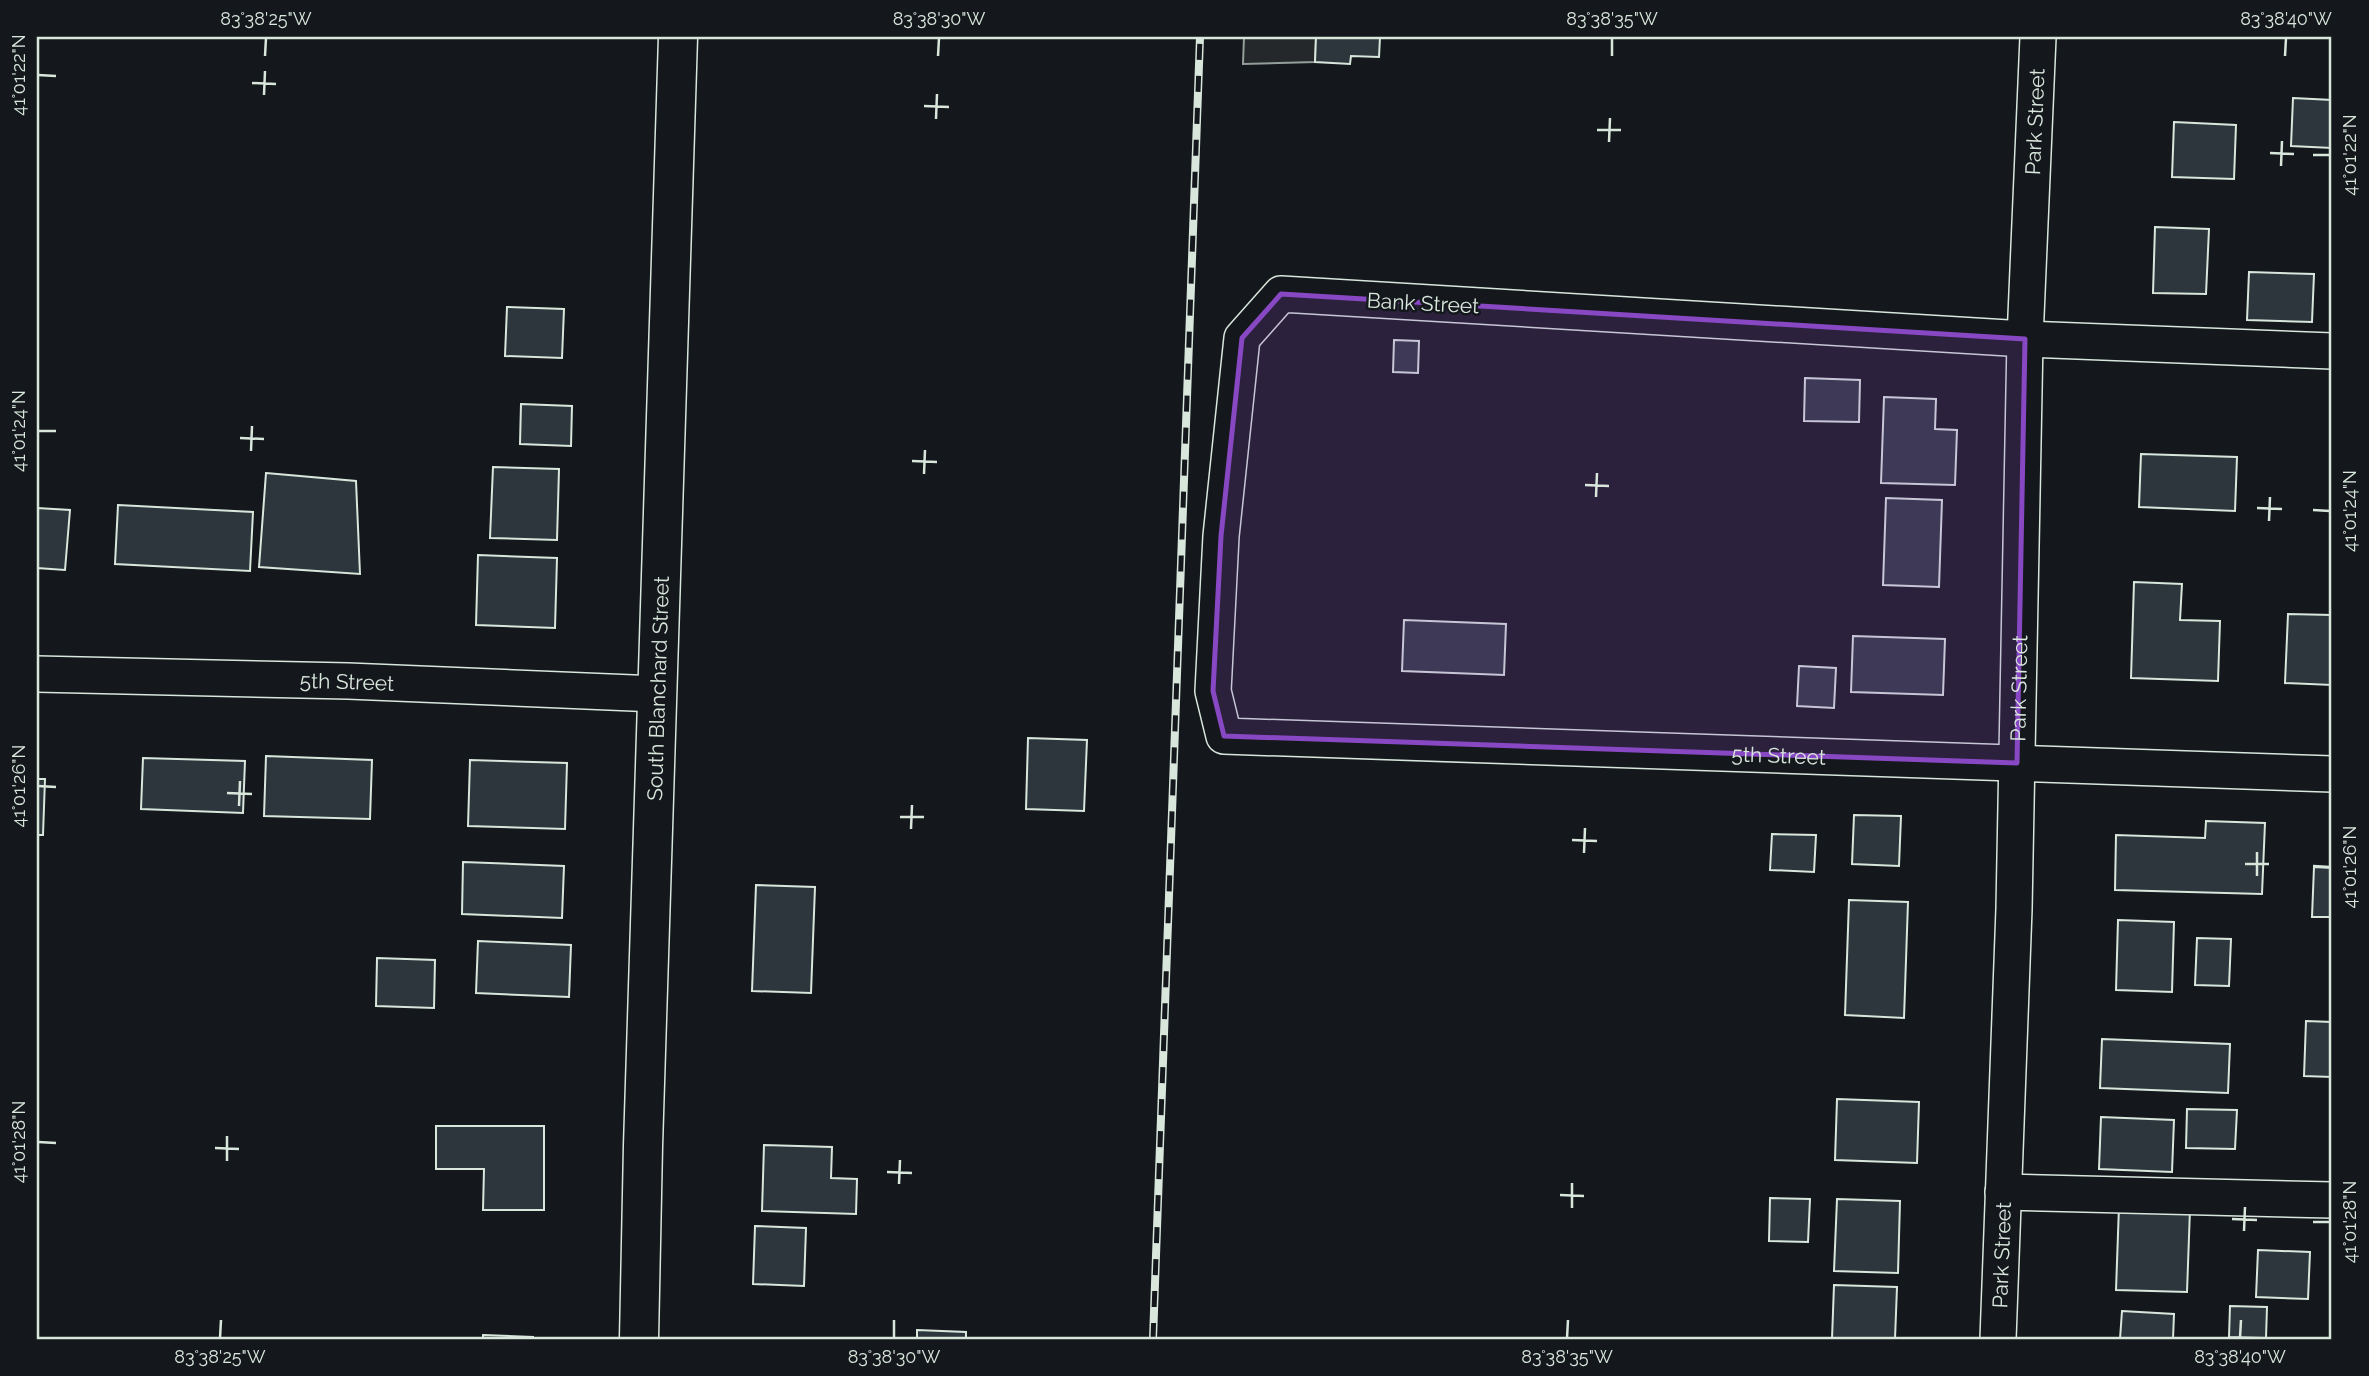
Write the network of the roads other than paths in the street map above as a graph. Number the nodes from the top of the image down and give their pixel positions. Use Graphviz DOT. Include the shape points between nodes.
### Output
graph roads {
  1 [pos="678,37"];
  2 [pos="2038,37"];
  3 [pos="2025,339"];
  4 [pos="2332,351"];
  5 [pos="37,674"];
  6 [pos="657,694"];
  7 [pos="1224,736"];
  8 [pos="2017,763"];
  9 [pos="2332,774"];
  10 [pos="2003,1192"];
  11 [pos="2332,1200"];
  12 [pos="639,1339"];
  13 [pos="1998,1339"];
  1 -- 6 [label="street, South Blanchard Street"];
  2 -- 3 [label="street, Park Street"];
  3 -- 4 [label="street"];
  3 -- 7 [label="street, Bank Street" via="1281,294 1241,338 1220,536 1213,678"];
  3 -- 8 [label="street, Park Street"];
  5 -- 6 [label="street, 5th Street"];
  6 -- 12 [label="street, South Blanchard Street"];
  7 -- 8 [label="street, 5th Street"];
  8 -- 9 [label="street, 5th Street"];
  8 -- 10 [label="street, Park Street"];
  10 -- 11 [label="street"];
  10 -- 13 [label="street, Park Street"];
}
